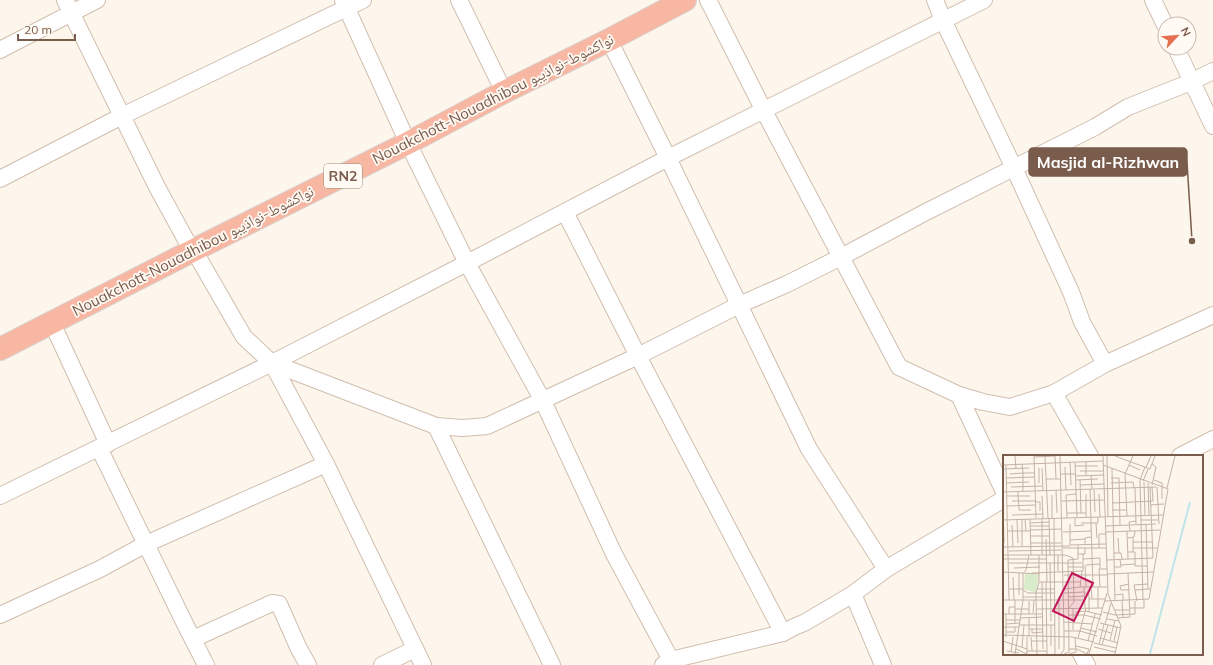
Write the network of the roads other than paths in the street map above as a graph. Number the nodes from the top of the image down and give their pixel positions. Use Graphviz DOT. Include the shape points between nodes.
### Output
graph roads {
  1 [pos="97,0"];
  2 [pos="363,0"];
  3 [pos="459,0"];
  4 [pos="685,0"];
  5 [pos="708,0"];
  6 [pos="935,0"];
  7 [pos="984,0"];
  8 [pos="1153,0"];
  9 [pos="345,4"];
  10 [pos="68,7"];
  11 [pos="1161,16"];
  12 [pos="943,20"];
  13 [pos="609,40"];
  14 [pos="0,50"];
  15 [pos="1180,56"];
  16 [pos="1213,71"];
  17 [pos="1191,82"];
  18 [pos="504,92"];
  19 [pos="763,109"];
  20 [pos="122,116"];
  21 [pos="1213,126"];
  22 [pos="408,143"];
  23 [pos="668,158"];
  24 [pos="1014,168"];
  25 [pos="0,179"];
  26 [pos="565,212"];
  27 [pos="192,251"];
  28 [pos="841,257"];
  29 [pos="467,263"];
  30 [pos="739,305"];
  31 [pos="1213,315"];
  32 [pos="52,323"];
  33 [pos="0,349"];
  34 [pos="638,356"];
  35 [pos="272,363"];
  36 [pos="1105,364"];
  37 [pos="1054,393"];
  38 [pos="959,395"];
  39 [pos="544,401"];
  40 [pos="436,426"];
  41 [pos="1213,439"];
  42 [pos="104,446"];
  43 [pos="1089,455"];
  44 [pos="1182,455"];
  45 [pos="326,464"];
  46 [pos="1003,490"];
  47 [pos="0,496"];
  48 [pos="1003,500"];
  49 [pos="146,544"];
  50 [pos="886,569"];
  51 [pos="853,594"];
  52 [pos="0,615"];
  53 [pos="783,633"];
  54 [pos="193,639"];
  55 [pos="415,649"];
  56 [pos="1082,655"];
  57 [pos="667,662"];
  58 [pos="206,665"];
  59 [pos="308,665"];
  60 [pos="382,665"];
  61 [pos="424,665"];
  62 [pos="552,665"];
  63 [pos="883,665"];
  64 [pos="1087,665"];
  1 -- 10 [label="street"];
  2 -- 9 [label="street"];
  3 -- 18 [label="street"];
  4 -- 13 [label="highway, Nouakchott-Nouadhibou نواكشوط-نواذيبو / RN2"];
  5 -- 19 [label="street"];
  6 -- 12 [label="street"];
  7 -- 12 [label="street"];
  8 -- 11 [label="street"];
  9 -- 20 [label="street"];
  9 -- 22 [label="street"];
  10 -- 14 [label="street"];
  10 -- 20 [label="street"];
  12 -- 19 [label="street"];
  12 -- 24 [label="street"];
  13 -- 18 [label="highway, Nouakchott-Nouadhibou نواكشوط-نواذيبو / RN2"];
  13 -- 23 [label="street"];
  15 -- 17 [label="street"];
  16 -- 17 [label="street"];
  17 -- 21 [label="street"];
  17 -- 24 [label="street" via="1128,107 1095,127"];
  18 -- 22 [label="highway, Nouakchott-Nouadhibou نواكشوط-نواذيبو / RN2"];
  19 -- 23 [label="street"];
  19 -- 28 [label="street"];
  20 -- 25 [label="street"];
  20 -- 27 [label="street"];
  22 -- 27 [label="highway, Nouakchott-Nouadhibou نواكشوط-نواذيبو / RN2"];
  22 -- 29 [label="street"];
  23 -- 26 [label="street"];
  23 -- 30 [label="street"];
  24 -- 28 [label="street"];
  24 -- 36 [label="street" via="1071,292 1082,322"];
  26 -- 29 [label="street"];
  26 -- 34 [label="street"];
  27 -- 32 [label="highway, Nouakchott-Nouadhibou نواكشوط-نواذيبو / RN2"];
  27 -- 35 [label="street" via="244,336"];
  28 -- 30 [label="street"];
  28 -- 38 [label="street" via="899,367"];
  29 -- 35 [label="street"];
  29 -- 39 [label="street"];
  30 -- 34 [label="street"];
  30 -- 50 [label="street" via="809,449"];
  31 -- 36 [label="street"];
  32 -- 33 [label="highway, Nouakchott-Nouadhibou نواكشوط-نواذيبو / RN2"];
  32 -- 42 [label="street"];
  34 -- 39 [label="street"];
  34 -- 53 [label="street"];
  35 -- 40 [label="street"];
  35 -- 42 [label="street"];
  35 -- 45 [label="street"];
  36 -- 37 [label="street"];
  37 -- 38 [label="street" via="1010,407"];
  37 -- 43 [label="street"];
  38 -- 46 [label="street"];
  39 -- 40 [label="street" via="487,426"];
  39 -- 57 [label="street"];
  40 -- 62 [label="street"];
  41 -- 44 [label="street"];
  42 -- 47 [label="street"];
  42 -- 49 [label="street"];
  45 -- 49 [label="street"];
  45 -- 55 [label="street"];
  48 -- 50 [label="street"];
  49 -- 52 [label="street" via="100,569"];
  49 -- 54 [label="street"];
  50 -- 51 [label="street"];
  51 -- 53 [label="street"];
  51 -- 63 [label="street"];
  53 -- 57 [label="street"];
  54 -- 58 [label="street"];
  54 -- 59 [label="street" via="272,603 279,604"];
  55 -- 60 [label="street"];
  55 -- 61 [label="street"];
  56 -- 64 [label="street"];
}
